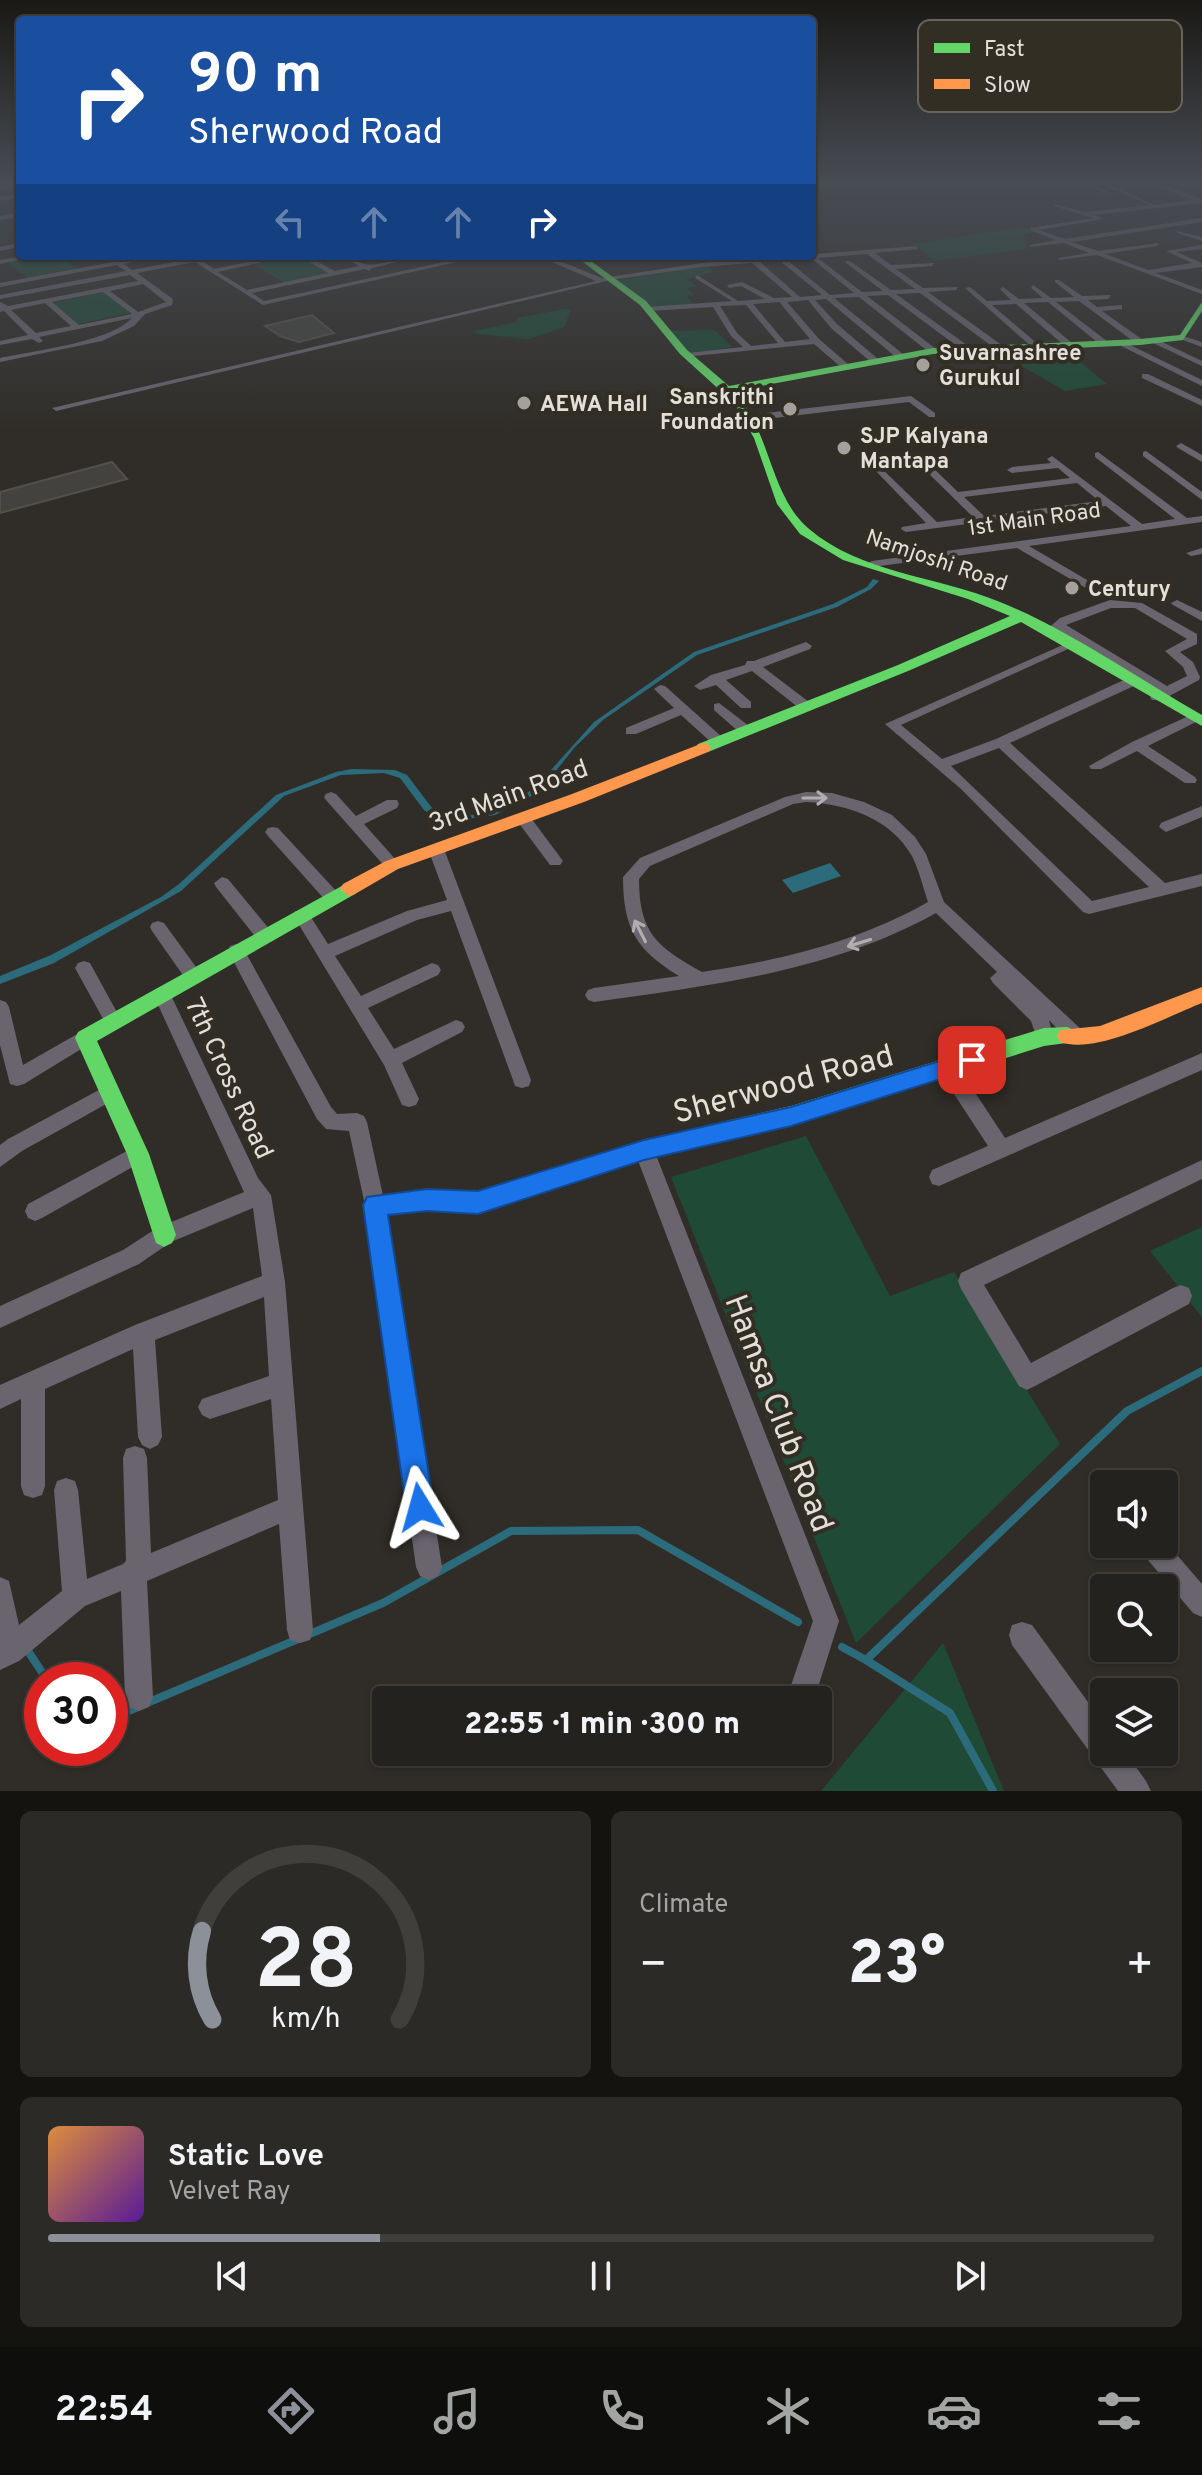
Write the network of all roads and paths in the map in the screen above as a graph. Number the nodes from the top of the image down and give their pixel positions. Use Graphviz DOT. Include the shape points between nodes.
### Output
graph roads {
  1 [pos="823,264"];
  2 [pos="8,265"];
  3 [pos="110,265"];
  4 [pos="120,265"];
  5 [pos="163,265"];
  6 [pos="202,265"];
  7 [pos="245,265"];
  8 [pos="249,265"];
  9 [pos="318,265"];
  10 [pos="360,265"];
  11 [pos="374,265"];
  12 [pos="441,265"];
  13 [pos="564,265"];
  14 [pos="588,265"];
  15 [pos="726,265"];
  16 [pos="756,265"];
  17 [pos="814,265"];
  18 [pos="852,265"];
  19 [pos="886,265"];
  20 [pos="929,265"];
  21 [pos="1125,265"];
  22 [pos="1192,265"];
  23 [pos="791,266"];
  24 [pos="365,267"];
  25 [pos="1146,268"];
  26 [pos="212,271"];
  27 [pos="260,271"];
  28 [pos="894,271"];
  29 [pos="131,272"];
  30 [pos="863,272"];
  31 [pos="937,272"];
  32 [pos="761,273"];
  33 [pos="335,274"];
  34 [pos="384,277"];
  35 [pos="271,278"];
  36 [pos="948,279"];
  37 [pos="27,280"];
  38 [pos="604,280"];
  39 [pos="1202,280"];
  40 [pos="144,282"];
  41 [pos="910,282"];
  42 [pos="1179,283"];
  43 [pos="0,285"];
  44 [pos="283,285"];
  45 [pos="729,286"];
  46 [pos="784,286"];
  47 [pos="1085,286"];
  48 [pos="1033,287"];
  49 [pos="766,288"];
  50 [pos="956,288"];
  51 [pos="968,288"];
  52 [pos="1003,289"];
  53 [pos="105,290"];
  54 [pos="921,290"];
  55 [pos="246,292"];
  56 [pos="1202,292"];
  57 [pos="891,293"];
  58 [pos="861,296"];
  59 [pos="979,296"];
  60 [pos="1108,297"];
  61 [pos="831,298"];
  62 [pos="933,298"];
  63 [pos="1081,298"];
  64 [pos="800,300"];
  65 [pos="811,300"];
  66 [pos="1050,300"];
  67 [pos="47,301"];
  68 [pos="1017,301"];
  69 [pos="779,302"];
  70 [pos="744,303"];
  71 [pos="986,303"];
  72 [pos="715,304"];
  73 [pos="1202,304"];
  74 [pos="2,305"];
  75 [pos="1119,307"];
  76 [pos="650,309"];
  77 [pos="1095,309"];
  78 [pos="997,312"];
  79 [pos="984,313"];
  80 [pos="137,314"];
  81 [pos="77,327"];
  82 [pos="34,336"];
  83 [pos="1183,337"];
  84 [pos="816,341"];
  85 [pos="1131,342"];
  86 [pos="0,343"];
  87 [pos="783,344"];
  88 [pos="1069,345"];
  89 [pos="1202,345"];
  90 [pos="1036,346"];
  91 [pos="748,347"];
  92 [pos="1000,348"];
  93 [pos="48,350"];
  94 [pos="968,350"];
  95 [pos="933,351"];
  96 [pos="687,355"];
  97 [pos="900,356"];
  98 [pos="0,360"];
  99 [pos="875,361"];
  100 [pos="1202,364"];
  101 [pos="845,366"];
  102 [pos="1145,376"];
  103 [pos="1202,383"];
  104 [pos="729,389"];
  105 [pos="1202,403"];
  106 [pos="1189,405"];
  107 [pos="57,410"];
  108 [pos="932,415"];
  109 [pos="750,418"];
  110 [pos="1181,446"];
  111 [pos="1146,454"];
  112 [pos="1098,455"];
  113 [pos="1202,459"];
  114 [pos="924,464"];
  115 [pos="877,467"];
  116 [pos="1012,470"];
  117 [pos="1079,480"];
  118 [pos="1202,484"];
  119 [pos="1188,486"];
  120 [pos="956,495"];
  121 [pos="1202,497"];
  122 [pos="1108,503"];
  123 [pos="981,519"];
  124 [pos="1202,519"];
  125 [pos="1184,521"];
  126 [pos="934,525"];
  127 [pos="1139,527"];
  128 [pos="906,529"];
  129 [pos="1021,546"];
  130 [pos="872,564"];
  131 [pos="1107,596"];
  132 [pos="1177,603"];
  133 [pos="1022,616"];
  134 [pos="1202,617"];
  135 [pos="1055,629"];
  136 [pos="1073,644"];
  137 [pos="806,646"];
  138 [pos="751,664"];
  139 [pos="716,678"];
  140 [pos="1131,682"];
  141 [pos="700,686"];
  142 [pos="660,689"];
  143 [pos="1162,694"];
  144 [pos="746,705"];
  145 [pos="804,705"];
  146 [pos="719,707"];
  147 [pos="683,709"];
  148 [pos="1198,719"];
  149 [pos="744,729"];
  150 [pos="631,731"];
  151 [pos="717,740"];
  152 [pos="1001,742"];
  153 [pos="1137,745"];
  154 [pos="939,765"];
  155 [pos="1096,766"];
  156 [pos="1190,780"];
  157 [pos="331,797"];
  158 [pos="392,804"];
  159 [pos="1202,811"];
  160 [pos="523,818"];
  161 [pos="354,823"];
  162 [pos="1166,827"];
  163 [pos="273,832"];
  164 [pos="436,849"];
  165 [pos="555,861"];
  166 [pos="392,865"];
  167 [pos="1202,880"];
  168 [pos="222,883"];
  169 [pos="1161,889"];
  170 [pos="332,897"];
  171 [pos="457,903"];
  172 [pos="933,908"];
  173 [pos="301,915"];
  174 [pos="158,927"];
  175 [pos="264,935"];
  176 [pos="236,951"];
  177 [pos="327,952"];
  178 [pos="84,968"];
  179 [pos="432,970"];
  180 [pos="193,976"];
  181 [pos="699,979"];
  182 [pos="162,994"];
  183 [pos="594,995"];
  184 [pos="1202,995"];
  185 [pos="358,1005"];
  186 [pos="0,1007"];
  187 [pos="113,1021"];
  188 [pos="456,1027"];
  189 [pos="1076,1035"];
  190 [pos="1044,1037"];
  191 [pos="85,1038"];
  192 [pos="391,1060"];
  193 [pos="1202,1061"];
  194 [pos="948,1068"];
  195 [pos="522,1080"];
  196 [pos="110,1092"];
  197 [pos="409,1099"];
  198 [pos="644,1150"];
  199 [pos="1002,1151"];
  200 [pos="138,1154"];
  201 [pos="0,1158"];
  202 [pos="1202,1169"];
  203 [pos="939,1177"];
  204 [pos="256,1190"];
  205 [pos="375,1205"];
  206 [pos="35,1211"];
  207 [pos="164,1235"];
  208 [pos="274,1282"];
  209 [pos="1181,1296"];
  210 [pos="0,1317"];
  211 [pos="143,1333"];
  212 [pos="33,1383"];
  213 [pos="283,1383"];
  214 [pos="0,1397"];
  215 [pos="210,1407"];
  216 [pos="33,1486"];
  217 [pos="66,1490"];
  218 [pos="291,1507"];
  219 [pos="1163,1558"];
  220 [pos="429,1567"];
  221 [pos="136,1570"];
  222 [pos="0,1590"];
  223 [pos="76,1597"];
  224 [pos="1202,1604"];
  225 [pos="300,1630"];
  226 [pos="1022,1635"];
  227 [pos="4,1654"];
  228 [pos="805,1686"];
  229 [pos="139,1697"];
  230 [pos="1090,1728"];
  231 [pos="1118,1766"];
  232 [pos="1136,1791"];
  1 -- 58 [label="street"];
  2 -- 37 [label="street"];
  3 -- 37 [label="street"];
  4 -- 29 [label="street"];
  5 -- 29 [label="street"];
  6 -- 26 [label="street"];
  7 -- 26 [label="street"];
  8 -- 27 [label="street"];
  9 -- 33 [label="street"];
  10 -- 24 [label="street"];
  11 -- 24 [label="street"];
  12 -- 34 [label="street"];
  13 -- 38 [label="street"];
  14 -- 38 [label="street, Namjoshi Road"];
  15 -- 38 [label="street"];
  16 -- 32 [label="street"];
  17 -- 23 [label="street"];
  18 -- 30 [label="street"];
  19 -- 28 [label="street"];
  20 -- 28 [label="street"];
  21 -- 25 [label="street"];
  22 -- 25 [label="street"];
  23 -- 32 [label="street"];
  23 -- 61 [label="street"];
  24 -- 33 [label="street"];
  24 -- 34 [label="street"];
  25 -- 42 [label="street"];
  26 -- 55 [label="street"];
  28 -- 30 [label="street"];
  28 -- 31 [label="street"];
  28 -- 41 [label="street"];
  29 -- 40 [label="street"];
  29 -- 74 [label="street"];
  30 -- 57 [label="street"];
  32 -- 46 [label="street"];
  32 -- 70 [label="street" via="697,277"];
  33 -- 44 [label="street"];
  34 -- 55 [label="street" via="263,303"];
  35 -- 44 [label="street"];
  36 -- 41 [label="street"];
  37 -- 43 [label="street"];
  38 -- 76 [label="street, Namjoshi Road"];
  38 -- 107 [label="street"];
  39 -- 42 [label="street"];
  40 -- 53 [label="street"];
  40 -- 80 [label="street" via="170,301"];
  41 -- 54 [label="street"];
  42 -- 56 [label="street"];
  44 -- 55 [label="street"];
  45 -- 69 [label="street" via="742,284"];
  46 -- 49 [label="street"];
  46 -- 64 [label="street"];
  47 -- 63 [label="street" via="1061,284"];
  48 -- 66 [label="street"];
  50 -- 54 [label="street"];
  51 -- 59 [label="street"];
  52 -- 68 [label="street"];
  53 -- 67 [label="street"];
  53 -- 80 [label="street"];
  54 -- 57 [label="street"];
  54 -- 62 [label="street"];
  57 -- 58 [label="street"];
  57 -- 94 [label="street"];
  58 -- 61 [label="street"];
  58 -- 95 [label="street"];
  59 -- 62 [label="street"];
  59 -- 71 [label="street"];
  60 -- 63 [label="street"];
  61 -- 65 [label="street"];
  61 -- 97 [label="street"];
  62 -- 92 [label="street"];
  63 -- 66 [label="street"];
  63 -- 77 [label="street"];
  64 -- 65 [label="street"];
  64 -- 69 [label="street"];
  65 -- 99 [label="street"];
  66 -- 68 [label="street"];
  66 -- 85 [label="street"];
  67 -- 74 [label="street"];
  67 -- 81 [label="street"];
  68 -- 71 [label="street"];
  68 -- 88 [label="street"];
  69 -- 70 [label="street"];
  69 -- 84 [label="street"];
  70 -- 72 [label="street"];
  70 -- 87 [label="street"];
  71 -- 78 [label="street"];
  72 -- 76 [label="street"];
  72 -- 91 [label="street"];
  73 -- 83 [label="street"];
  74 -- 82 [label="street"];
  75 -- 77 [label="street"];
  76 -- 96 [label="street, Namjoshi Road"];
  77 -- 85 [label="street"];
  78 -- 79 [label="street"];
  78 -- 90 [label="street"];
  80 -- 81 [label="street"];
  80 -- 93 [label="street" via="131,324 113,333"];
  81 -- 82 [label="street"];
  82 -- 86 [label="street"];
  82 -- 93 [label="street"];
  83 -- 85 [label="street"];
  83 -- 89 [label="street"];
  84 -- 87 [label="street"];
  84 -- 101 [label="street"];
  85 -- 88 [label="street"];
  85 -- 100 [label="street"];
  85 -- 103 [label="street"];
  87 -- 91 [label="street"];
  88 -- 90 [label="street"];
  90 -- 92 [label="street"];
  91 -- 96 [label="street"];
  92 -- 94 [label="street"];
  93 -- 98 [label="street"];
  94 -- 95 [label="street"];
  95 -- 97 [label="street"];
  96 -- 104 [label="street, Namjoshi Road"];
  97 -- 99 [label="street"];
  99 -- 101 [label="street"];
  101 -- 104 [label="street"];
  102 -- 105 [label="street"];
  104 -- 109 [label="street, Namjoshi Road"];
  105 -- 106 [label="street"];
  108 -- 109 [label="street" via="911,399"];
  109 -- 130 [label="street, Namjoshi Road" via="794,523"];
  110 -- 113 [label="street"];
  111 -- 119 [label="street"];
  112 -- 125 [label="street"];
  114 -- 120 [label="street"];
  115 -- 126 [label="street"];
  116 -- 117 [label="street" via="1056,462"];
  117 -- 120 [label="street"];
  117 -- 122 [label="street"];
  118 -- 119 [label="street"];
  119 -- 121 [label="street"];
  120 -- 123 [label="street"];
  122 -- 123 [label="street"];
  122 -- 127 [label="street"];
  123 -- 126 [label="street"];
  124 -- 125 [label="street, 1st Main Road"];
  125 -- 127 [label="street, 1st Main Road"];
  126 -- 128 [label="street"];
  127 -- 129 [label="street, 1st Main Road"];
  129 -- 130 [label="street, 1st Main Road"];
  129 -- 131 [label="street"];
  130 -- 133 [label="street, Namjoshi Road" via="981,596"];
  132 -- 134 [label="street"];
  133 -- 135 [label="street, Namjoshi Road"];
  133 -- 145 [label="street, 3rd Main Road"];
  135 -- 136 [label="street, Namjoshi Road"];
  135 -- 143 [label="street"];
  135 -- 143 [label="street" via="1110,604 1138,605 1193,637 1171,651 1189,665 1194,677"];
  136 -- 140 [label="street, Namjoshi Road"];
  136 -- 154 [label="street" via="892,724"];
  137 -- 138 [label="street"];
  138 -- 139 [label="street"];
  138 -- 145 [label="street"];
  139 -- 141 [label="street"];
  139 -- 144 [label="street"];
  140 -- 143 [label="street, Namjoshi Road"];
  140 -- 152 [label="street"];
  142 -- 147 [label="street"];
  143 -- 148 [label="street, Namjoshi Road"];
  145 -- 149 [label="street, 3rd Main Road"];
  146 -- 149 [label="street"];
  147 -- 150 [label="street"];
  147 -- 151 [label="street"];
  148 -- 153 [label="street"];
  149 -- 151 [label="street, 3rd Main Road"];
  151 -- 160 [label="street, 3rd Main Road"];
  152 -- 154 [label="street"];
  152 -- 169 [label="street"];
  153 -- 155 [label="street"];
  153 -- 156 [label="street"];
  154 -- 169 [label="street" via="1089,908"];
  157 -- 161 [label="street"];
  158 -- 161 [label="street"];
  159 -- 162 [label="street"];
  160 -- 164 [label="street, 3rd Main Road"];
  160 -- 165 [label="street"];
  161 -- 166 [label="street"];
  163 -- 170 [label="street"];
  164 -- 166 [label="street, 3rd Main Road"];
  164 -- 171 [label="street"];
  166 -- 170 [label="street, 3rd Main Road"];
  167 -- 169 [label="street"];
  168 -- 175 [label="street"];
  170 -- 173 [label="street, 3rd Main Road"];
  171 -- 177 [label="street" via="413,915"];
  171 -- 195 [label="street"];
  172 -- 181 [label="street, one-way" via="887,934 846,947"];
  181 -- 172 [label="street, one-way" via="646,943 629,907 631,877 645,862 790,800 832,798 887,819 921,858"];
  172 -- 189 [label="street"];
  172 -- 190 [label="street" via="1039,1018"];
  173 -- 175 [label="street, 3rd Main Road"];
  173 -- 177 [label="street"];
  174 -- 180 [label="street"];
  175 -- 176 [label="street, 3rd Main Road"];
  176 -- 180 [label="street, 3rd Main Road"];
  176 -- 205 [label="street" via="324,1113 333,1123 357,1122"];
  177 -- 185 [label="street"];
  178 -- 187 [label="street"];
  179 -- 185 [label="street"];
  180 -- 182 [label="street, 3rd Main Road"];
  181 -- 183 [label="street"];
  182 -- 187 [label="street, 3rd Main Road"];
  182 -- 204 [label="street, 7th Cross Road"];
  184 -- 189 [label="street, Sherwood Road" via="1101,1034"];
  185 -- 192 [label="street"];
  186 -- 191 [label="street" via="17,1078"];
  187 -- 191 [label="street, 3rd Main Road"];
  188 -- 192 [label="street"];
  189 -- 190 [label="street, Sherwood Road"];
  190 -- 194 [label="street, Sherwood Road"];
  191 -- 196 [label="street"];
  192 -- 197 [label="street"];
  193 -- 199 [label="street"];
  194 -- 198 [label="street, Sherwood Road" via="791,1116"];
  194 -- 199 [label="street"];
  196 -- 200 [label="street"];
  196 -- 201 [label="street"];
  198 -- 205 [label="street, Sherwood Road" via="478,1202"];
  198 -- 228 [label="street, Hamsa Club Road" via="826,1621"];
  199 -- 203 [label="street"];
  200 -- 206 [label="street"];
  200 -- 207 [label="street"];
  202 -- 209 [label="street" via="969,1281 1027,1378"];
  204 -- 207 [label="street"];
  204 -- 208 [label="street, 7th Cross Road"];
  205 -- 220 [label="street"];
  207 -- 210 [label="street" via="131,1257"];
  208 -- 211 [label="street"];
  208 -- 213 [label="street, 7th Cross Road"];
  211 -- 212 [label="street"];
  211 -- 221 [label="street"];
  212 -- 214 [label="street"];
  212 -- 216 [label="street"];
  213 -- 215 [label="street"];
  213 -- 218 [label="street, 7th Cross Road"];
  217 -- 223 [label="street"];
  218 -- 221 [label="street"];
  218 -- 225 [label="street, 7th Cross Road"];
  219 -- 224 [label="street"];
  221 -- 223 [label="street"];
  221 -- 229 [label="street"];
  222 -- 227 [label="street"];
  223 -- 227 [label="street"];
  226 -- 230 [label="street"];
  231 -- 232 [label="street"];
}
